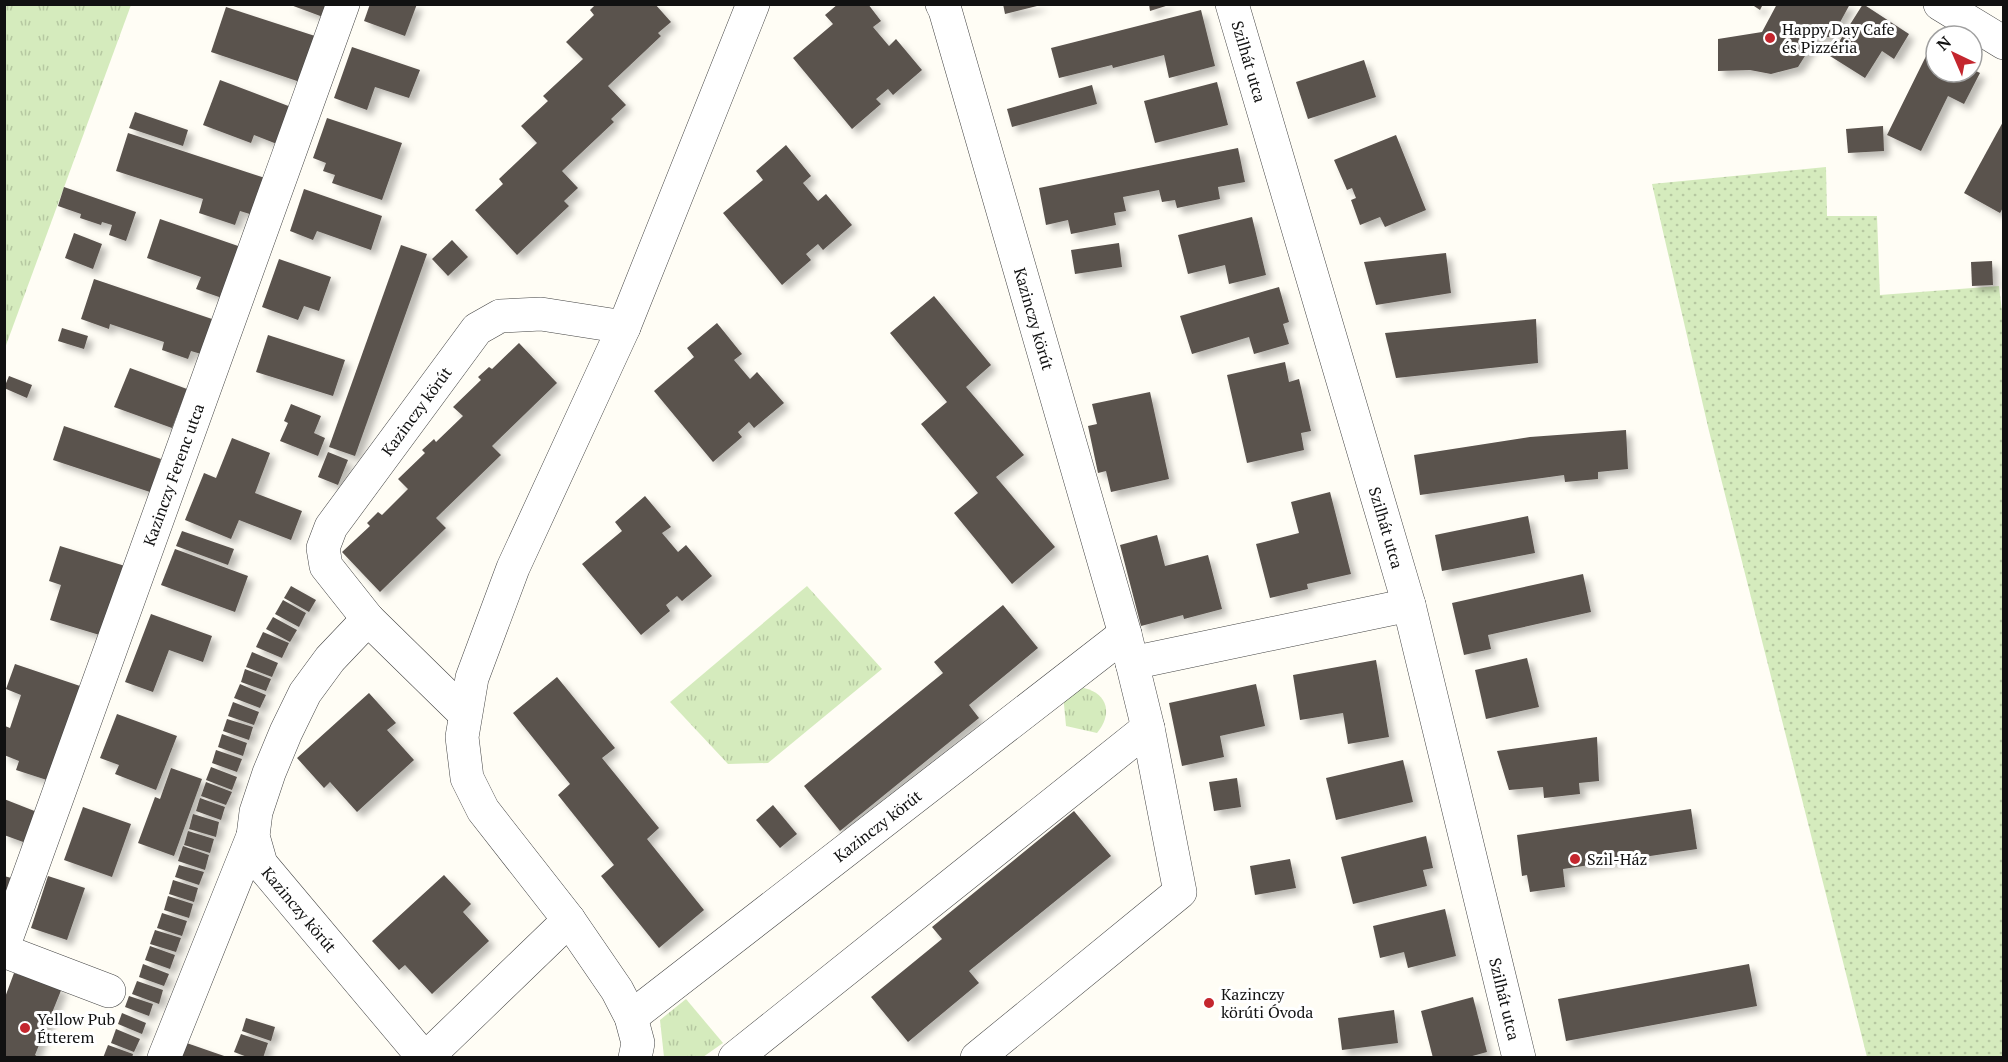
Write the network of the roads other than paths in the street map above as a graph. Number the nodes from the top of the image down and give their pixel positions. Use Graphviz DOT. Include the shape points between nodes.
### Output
graph roads {
  1 [pos="343,4"];
  2 [pos="753,4"];
  3 [pos="942,4"];
  4 [pos="1232,4"];
  5 [pos="1940,4"];
  6 [pos="2004,43"];
  7 [pos="624,327"];
  8 [pos="1409,605"];
  9 [pos="368,620"];
  10 [pos="1128,648"];
  11 [pos="465,714"];
  12 [pos="1148,728"];
  13 [pos="253,836"];
  14 [pos="569,920"];
  15 [pos="4,945"];
  16 [pos="4,951"];
  17 [pos="109,990"];
  18 [pos="631,1017"];
  19 [pos="164,1058"];
  20 [pos="425,1058"];
  21 [pos="635,1058"];
  22 [pos="735,1058"];
  23 [pos="977,1058"];
  24 [pos="1519,1058"];
  1 -- 15 [label="street, Kazinczy Ferenc utca"];
  2 -- 7 [label="street"];
  3 -- 10 [label="street, Kazinczy körút"];
  4 -- 8 [label="street, Szilhát utca"];
  5 -- 6 [label="street"];
  7 -- 9 [label="street, Kazinczy körút" via="541,314 500,316 477,329 331,527 323,548 326,566"];
  7 -- 11 [label="street" via="513,568 472,678"];
  8 -- 10 [label="street, Kazinczy körút"];
  8 -- 24 [label="street, Szilhát utca"];
  9 -- 11 [label="street, Kazinczy körút"];
  9 -- 13 [label="street, Kazinczy körút" via="330,659 305,693 268,772"];
  10 -- 12 [label="street, Kazinczy körút"];
  10 -- 18 [label="street, Kazinczy körút"];
  11 -- 14 [label="street" via="462,737 467,778 477,800"];
  12 -- 22 [label="street"];
  12 -- 23 [label="street, Kazinczy körút" via="1180,892"];
  13 -- 19 [label="street"];
  13 -- 20 [label="street, Kazinczy körút" via="261,864"];
  14 -- 18 [label="street"];
  14 -- 20 [label="street, Kazinczy körút"];
  16 -- 17 [label="street"];
  18 -- 21 [label="street" via="638,1043"];
}
